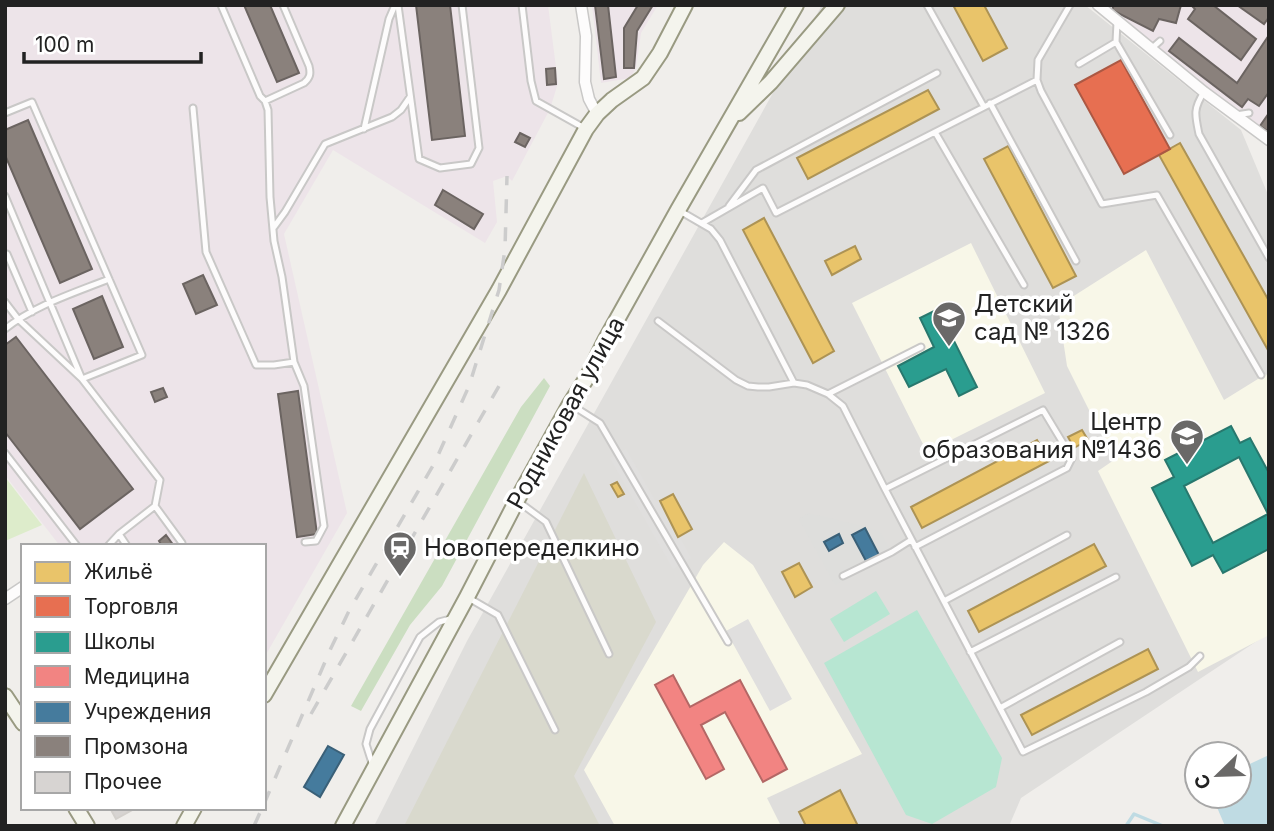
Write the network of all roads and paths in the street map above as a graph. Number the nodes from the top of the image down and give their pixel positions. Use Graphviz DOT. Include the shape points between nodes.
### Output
graph roads {
  1 [pos="221,5"];
  2 [pos="283,5"];
  3 [pos="397,5"];
  4 [pos="462,5"];
  5 [pos="522,5"];
  6 [pos="581,5"];
  7 [pos="685,5"];
  8 [pos="796,5"];
  9 [pos="837,5"];
  10 [pos="927,5"];
  11 [pos="1070,5"];
  12 [pos="1098,5"];
  13 [pos="1117,22"];
  14 [pos="1160,41"];
  15 [pos="1116,42"];
  16 [pos="1151,49"];
  17 [pos="1079,64"];
  18 [pos="937,73"];
  19 [pos="1037,80"];
  20 [pos="1204,92"];
  21 [pos="410,97"];
  22 [pos="265,101"];
  23 [pos="990,103"];
  24 [pos="984,107"];
  25 [pos="193,108"];
  26 [pos="5,113"];
  27 [pos="1249,113"];
  28 [pos="597,114"];
  29 [pos="1236,115"];
  30 [pos="728,123"];
  31 [pos="365,129"];
  32 [pos="586,129"];
  33 [pos="934,132"];
  34 [pos="1170,135"];
  35 [pos="1269,139"];
  36 [pos="5,196"];
  37 [pos="727,208"];
  38 [pos="678,210"];
  39 [pos="702,223"];
  40 [pos="273,227"];
  41 [pos="7,254"];
  42 [pos="1269,258"];
  43 [pos="1076,261"];
  44 [pos="109,279"];
  45 [pos="1024,285"];
  46 [pos="5,302"];
  47 [pos="51,303"];
  48 [pos="32,312"];
  49 [pos="18,319"];
  50 [pos="658,321"];
  51 [pos="5,329"];
  52 [pos="920,347"];
  53 [pos="294,362"];
  54 [pos="1261,375"];
  55 [pos="82,379"];
  56 [pos="794,383"];
  57 [pos="828,394"];
  58 [pos="570,404"];
  59 [pos="5,453"];
  60 [pos="884,489"];
  61 [pos="517,500"];
  62 [pos="155,506"];
  63 [pos="119,534"];
  64 [pos="1067,535"];
  65 [pos="911,540"];
  66 [pos="182,542"];
  67 [pos="304,542"];
  68 [pos="75,544"];
  69 [pos="110,544"];
  70 [pos="126,544"];
  71 [pos="915,547"];
  72 [pos="844,576"];
  73 [pos="1116,577"];
  74 [pos="21,588"];
  75 [pos="467,597"];
  76 [pos="5,599"];
  77 [pos="944,601"];
  78 [pos="457,617"];
  79 [pos="727,642"];
  80 [pos="1120,642"];
  81 [pos="970,652"];
  82 [pos="609,654"];
  83 [pos="1200,656"];
  84 [pos="266,692"];
  85 [pos="5,696"];
  86 [pos="1000,708"];
  87 [pos="21,720"];
  88 [pos="555,730"];
  89 [pos="374,769"];
  90 [pos="77,810"];
  91 [pos="193,810"];
  92 [pos="87,826"];
  93 [pos="184,826"];
  94 [pos="343,826"];
  1 -- 22 [label="lane"];
  2 -- 22 [label="lane" via="311,74 304,83"];
  3 -- 21 [label="lane"];
  3 -- 31 [label="lane" via="389,19"];
  4 -- 21 [label="lane" via="480,148 471,164 440,167 419,159"];
  5 -- 32 [label="lane" via="536,101"];
  6 -- 28 [label="street" via="585,82"];
  7 -- 28 [label="main road" via="643,78"];
  8 -- 30 [label="main road, Родниковая улица"];
  9 -- 30 [label="main road" via="771,82"];
  10 -- 24 [label="lane"];
  11 -- 19 [label="lane" via="1038,60"];
  12 -- 13 [label="street"];
  13 -- 15 [label="lane"];
  13 -- 16 [label="street"];
  14 -- 16 [label="lane"];
  15 -- 17 [label="lane"];
  15 -- 34 [label="lane"];
  16 -- 20 [label="street"];
  18 -- 37 [label="lane" via="756,170"];
  19 -- 23 [label="lane"];
  19 -- 54 [label="lane" via="1102,204 1157,195"];
  20 -- 29 [label="street"];
  20 -- 42 [label="lane" via="1196,104 1199,134"];
  21 -- 31 [label="lane" via="392,117"];
  22 -- 40 [label="lane" via="270,122"];
  23 -- 24 [label="lane"];
  23 -- 43 [label="lane"];
  24 -- 33 [label="lane"];
  25 -- 53 [label="lane" via="206,252 256,365"];
  26 -- 44 [label="lane" via="33,102"];
  27 -- 29 [label="lane"];
  28 -- 32 [label="main road"];
  29 -- 35 [label="street"];
  30 -- 38 [label="main road, Родниковая улица"];
  31 -- 40 [label="lane" via="325,144"];
  32 -- 84 [label="main road" via="499,290"];
  33 -- 37 [label="lane" via="776,213 763,188"];
  33 -- 45 [label="lane"];
  36 -- 47 [label="lane"];
  37 -- 39 [label="lane"];
  38 -- 39 [label="lane"];
  38 -- 58 [label="main road, Родниковая улица"];
  39 -- 56 [label="lane" via="720,240"];
  40 -- 53 [label="lane"];
  41 -- 48 [label="lane"];
  44 -- 47 [label="lane"];
  44 -- 55 [label="lane" via="142,355"];
  46 -- 49 [label="lane"];
  47 -- 48 [label="lane"];
  47 -- 55 [label="lane"];
  48 -- 49 [label="lane"];
  49 -- 51 [label="lane"];
  49 -- 55 [label="lane"];
  50 -- 56 [label="lane" via="748,386"];
  52 -- 57 [label="lane"];
  53 -- 67 [label="lane" via="304,386 324,526 316,541"];
  55 -- 62 [label="lane" via="160,480"];
  56 -- 57 [label="lane"];
  57 -- 60 [label="lane" via="843,407"];
  58 -- 61 [label="main road, Родниковая улица"];
  58 -- 79 [label="lane" via="600,423"];
  59 -- 68 [label="lane"];
  60 -- 65 [label="lane"];
  60 -- 71 [label="lane" via="1043,410 1072,458 1067,468"];
  61 -- 75 [label="main road, Родниковая улица"];
  61 -- 82 [label="lane" via="547,523"];
  62 -- 63 [label="lane"];
  62 -- 66 [label="lane"];
  63 -- 69 [label="lane"];
  63 -- 70 [label="lane"];
  64 -- 77 [label="lane"];
  65 -- 71 [label="lane"];
  65 -- 72 [label="lane"];
  71 -- 77 [label="lane"];
  73 -- 81 [label="lane"];
  74 -- 76 [label="street"];
  75 -- 78 [label="main road, Родниковая улица"];
  75 -- 88 [label="lane" via="498,615"];
  77 -- 81 [label="lane"];
  78 -- 89 [label="main road, Родниковая улица"];
  78 -- 89 [label="lane" via="439,622 420,637 370,729 366,744"];
  80 -- 86 [label="lane"];
  81 -- 86 [label="lane"];
  83 -- 86 [label="lane" via="1146,692 1023,752"];
  85 -- 87 [label="main road"];
  89 -- 94 [label="main road, Родниковая улица"];
  90 -- 92 [label="main road"];
  91 -- 93 [label="main road"];
}
